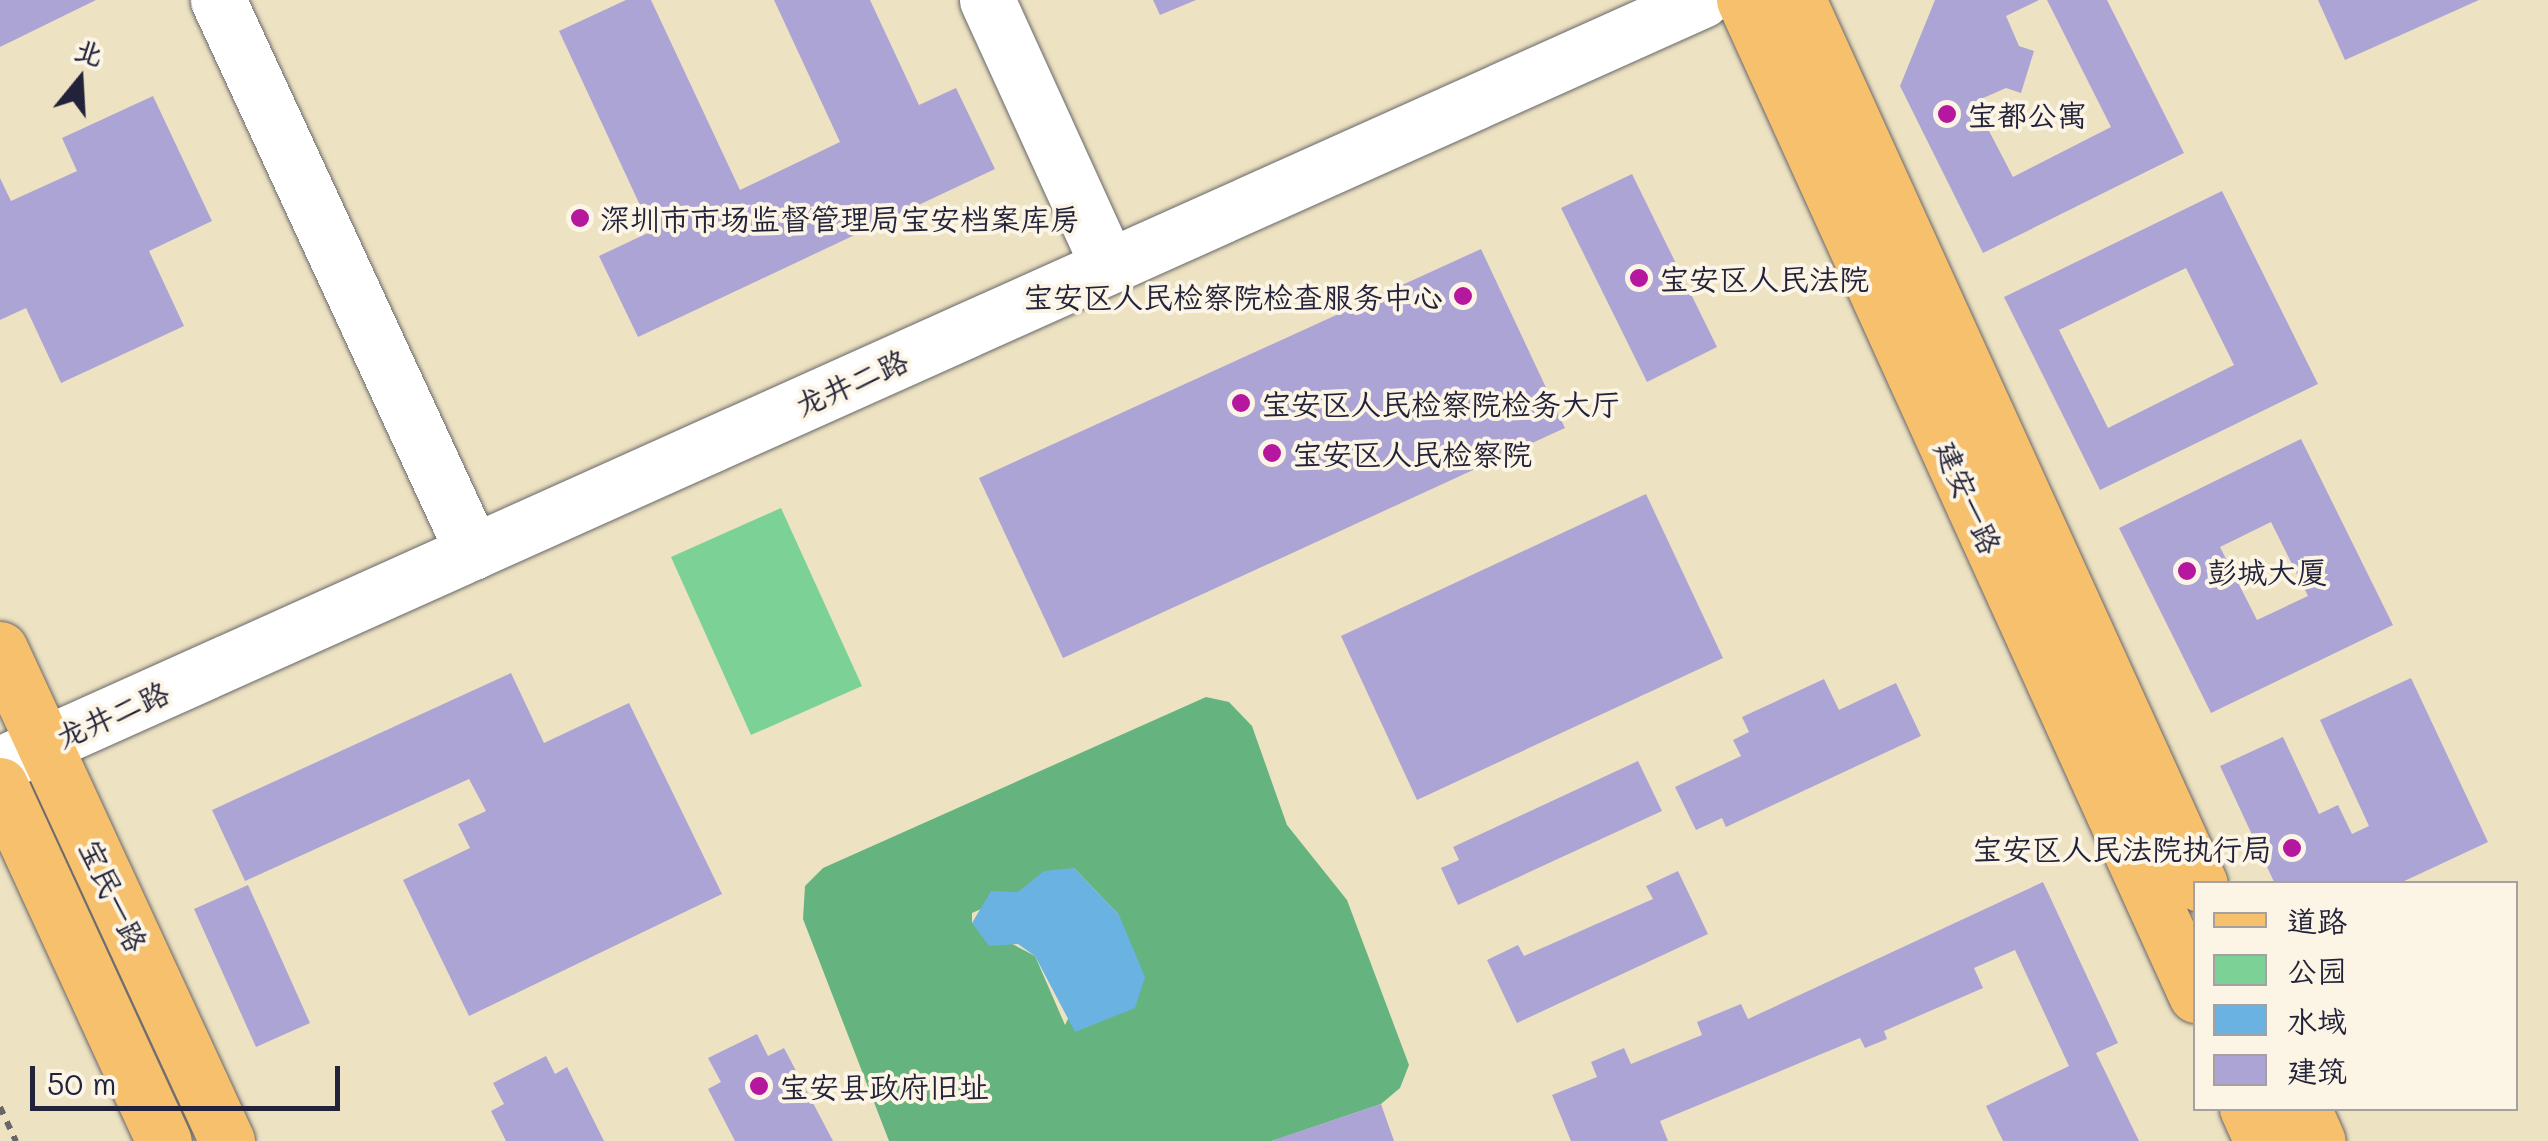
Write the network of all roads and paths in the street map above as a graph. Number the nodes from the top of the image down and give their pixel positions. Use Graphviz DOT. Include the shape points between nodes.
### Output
graph roads {
  1 [pos="218,0"];
  2 [pos="988,0"];
  3 [pos="1702,0"];
  4 [pos="1744,0"];
  5 [pos="1798,0"];
  6 [pos="1108,266"];
  7 [pos="473,552"];
  8 [pos="0,650"];
  9 [pos="23,754"];
  10 [pos="0,785"];
  11 [pos="2199,881"];
  12 [pos="2193,987"];
  13 [pos="0,1106"];
  14 [pos="2248,1111"];
  15 [pos="2304,1111"];
  16 [pos="16,1141"];
  17 [pos="164,1141"];
  18 [pos="227,1141"];
  19 [pos="2262,1141"];
  20 [pos="2318,1141"];
  1 -- 7 [label="street"];
  2 -- 6 [label="street"];
  3 -- 6 [label="street, 龙井二路"];
  4 -- 12 [label="main road, 建安一路"];
  5 -- 11 [label="main road, 建安一路"];
  6 -- 7 [label="street, 龙井二路"];
  7 -- 9 [label="street, 龙井二路"];
  8 -- 9 [label="main road, 宝民一路"];
  9 -- 18 [label="main road, 宝民一路"];
  10 -- 17 [label="main road, 宝民一路"];
  13 -- 16 [label="path"];
  14 -- 19 [label="main road"];
  15 -- 20 [label="main road"];
}
